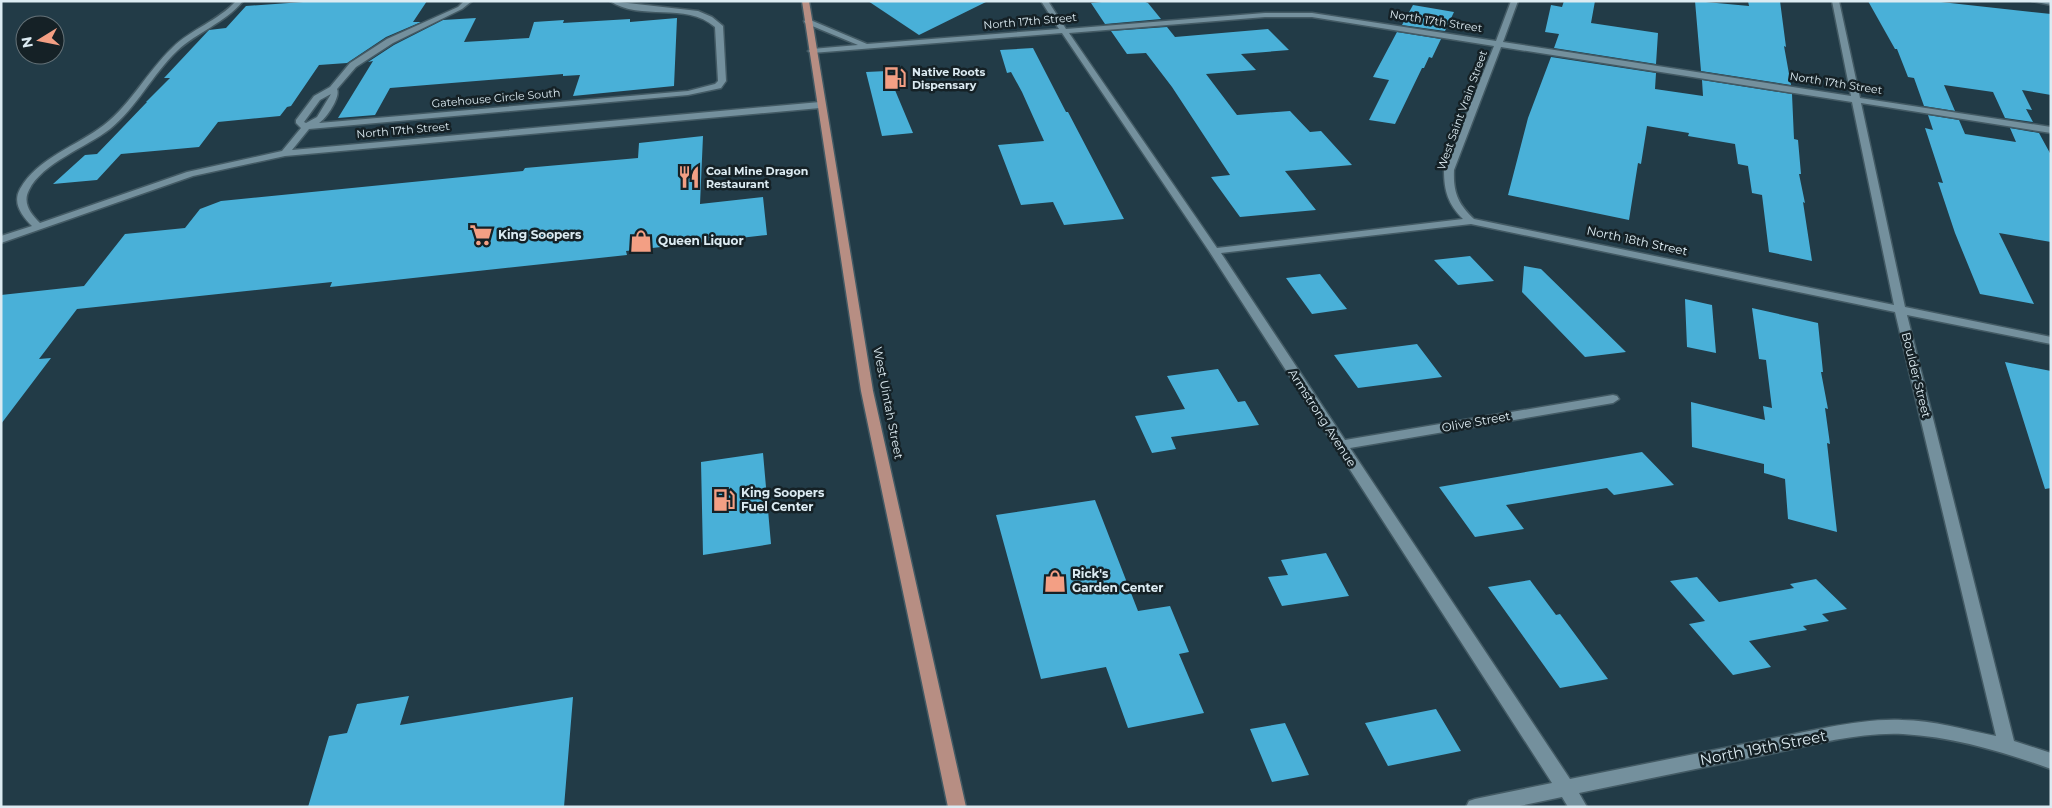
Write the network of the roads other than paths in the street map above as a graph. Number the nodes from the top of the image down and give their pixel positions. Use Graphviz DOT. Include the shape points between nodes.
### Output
graph roads {
  1 [pos="240,1"];
  2 [pos="469,1"];
  3 [pos="613,1"];
  4 [pos="805,1"];
  5 [pos="1044,1"];
  6 [pos="1515,1"];
  7 [pos="1835,1"];
  8 [pos="2035,1"];
  9 [pos="2051,3"];
  10 [pos="808,21"];
  11 [pos="1063,31"];
  12 [pos="1499,43"];
  13 [pos="868,46"];
  14 [pos="812,51"];
  15 [pos="333,88"];
  16 [pos="1856,99"];
  17 [pos="820,105"];
  18 [pos="306,127"];
  19 [pos="2051,130"];
  20 [pos="285,153"];
  21 [pos="1471,221"];
  22 [pos="38,226"];
  23 [pos="1,240"];
  24 [pos="1214,250"];
  25 [pos="1900,309"];
  26 [pos="2051,340"];
  27 [pos="1613,399"];
  28 [pos="1340,445"];
  29 [pos="2007,746"];
  30 [pos="2051,761"];
  31 [pos="1566,788"];
  32 [pos="957,807"];
  33 [pos="1475,807"];
  34 [pos="1578,807"];
  1 -- 22 [label="street" via="222,18 184,41 108,126 46,168 27,186 21,203"];
  2 -- 15 [label="street" via="376,49 353,65"];
  3 -- 18 [label="street, Gatehouse Circle South" via="714,19 719,26 722,81 718,86 688,92"];
  4 -- 10 [label="main road, West Uintah Street"];
  5 -- 11 [label="street, Armstrong Avenue"];
  6 -- 12 [label="street, West Saint Vrain Street"];
  7 -- 16 [label="street, Boulder Street"];
  8 -- 9 [label="street"];
  10 -- 13 [label="street"];
  10 -- 14 [label="main road, West Uintah Street"];
  11 -- 12 [label="street, North 17th Street" via="1298,14"];
  11 -- 13 [label="street, North 17th Street"];
  11 -- 24 [label="street, Armstrong Avenue"];
  12 -- 16 [label="street, North 17th Street"];
  12 -- 21 [label="street, West Saint Vrain Street" via="1450,170 1450,196 1456,208"];
  13 -- 14 [label="street, North 17th Street"];
  14 -- 17 [label="main road, West Uintah Street"];
  15 -- 18 [label="street" via="335,93 320,119"];
  15 -- 18 [label="street" via="318,98 300,120"];
  16 -- 19 [label="street, North 17th Street"];
  16 -- 25 [label="street, Boulder Street"];
  17 -- 20 [label="street, North 17th Street"];
  17 -- 32 [label="main road, West Uintah Street" via="867,390"];
  18 -- 20 [label="street"];
  20 -- 22 [label="street, North 17th Street" via="190,174"];
  21 -- 24 [label="street, North 18th Street"];
  21 -- 25 [label="street, North 18th Street"];
  22 -- 23 [label="street, North 17th Street"];
  24 -- 28 [label="street, Armstrong Avenue"];
  25 -- 26 [label="street, North 18th Street"];
  25 -- 29 [label="street, Boulder Street"];
  27 -- 28 [label="street, Olive Street"];
  28 -- 31 [label="street, Armstrong Avenue"];
  29 -- 30 [label="street, North 19th Street"];
  29 -- 31 [label="street, North 19th Street" via="1942,732 1903,727 1872,728"];
  31 -- 33 [label="street, North 19th Street"];
  31 -- 34 [label="street, Armstrong Avenue"];
}
